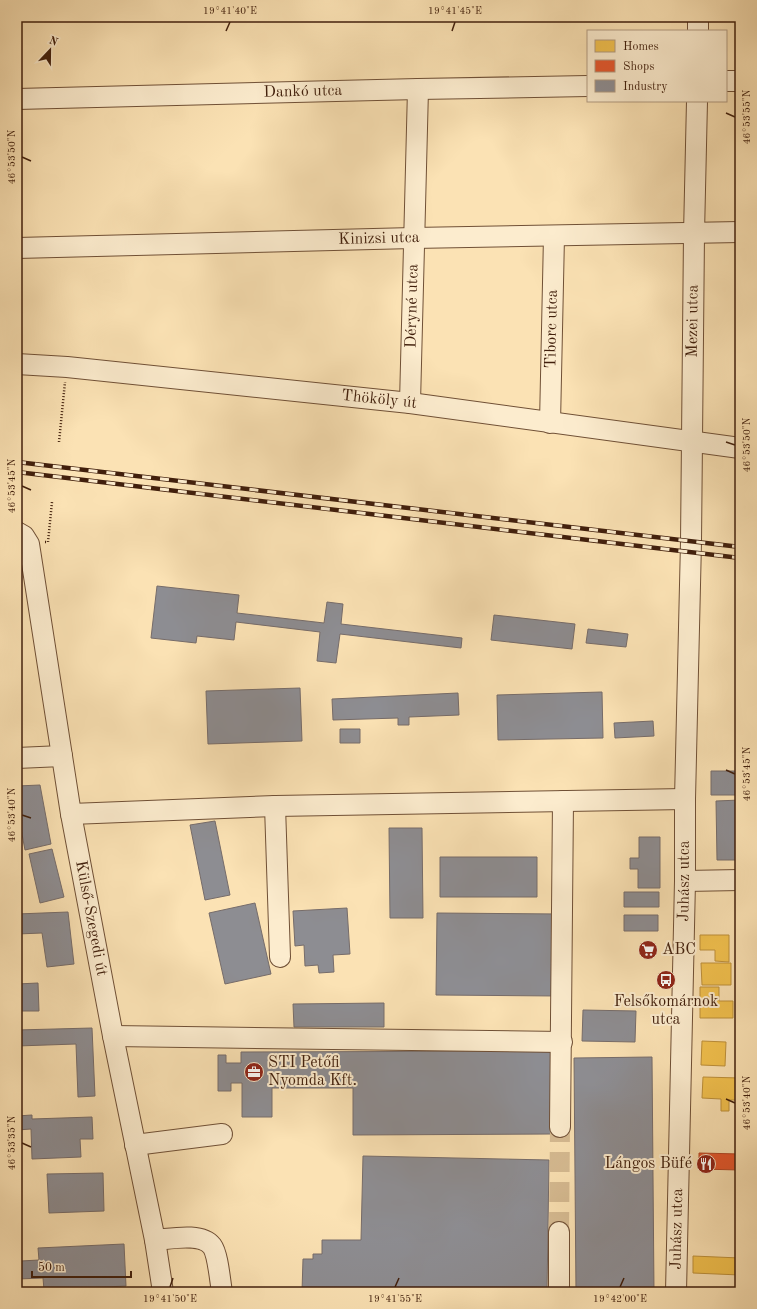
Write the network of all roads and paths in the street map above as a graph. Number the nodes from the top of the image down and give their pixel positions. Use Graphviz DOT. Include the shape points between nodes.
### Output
graph roads {
  1 [pos="698,17"];
  2 [pos="698,30"];
  3 [pos="740,81"];
  4 [pos="727,82"];
  5 [pos="587,86"];
  6 [pos="418,89"];
  7 [pos="17,99"];
  8 [pos="697,102"];
  9 [pos="740,232"];
  10 [pos="694,234"];
  11 [pos="554,236"];
  12 [pos="413,238"];
  13 [pos="17,248"];
  14 [pos="17,364"];
  15 [pos="67,367"];
  16 [pos="410,402"];
  17 [pos="550,423"];
  18 [pos="59,442"];
  19 [pos="692,442"];
  20 [pos="740,448"];
  21 [pos="52,502"];
  22 [pos="31,539"];
  23 [pos="691,542"];
  24 [pos="62,756"];
  25 [pos="17,758"];
  26 [pos="685,799"];
  27 [pos="563,801"];
  28 [pos="275,806"];
  29 [pos="71,814"];
  30 [pos="740,880"];
  31 [pos="685,881"];
  32 [pos="280,957"];
  33 [pos="113,1036"];
  34 [pos="562,1042"];
  35 [pos="560,1127"];
  36 [pos="222,1134"];
  37 [pos="135,1145"];
  38 [pos="559,1232"];
  39 [pos="155,1240"];
  40 [pos="163,1292"];
  41 [pos="222,1292"];
  42 [pos="559,1292"];
  43 [pos="676,1292"];
  1 -- 2 [label="street"];
  3 -- 4 [label="street"];
  5 -- 6 [label="street, Dankó utca"];
  6 -- 7 [label="street, Dankó utca"];
  6 -- 12 [label="street, Déryné utca"];
  8 -- 10 [label="street, Mezei utca"];
  9 -- 10 [label="street, Kinizsi utca"];
  10 -- 11 [label="street, Kinizsi utca"];
  10 -- 19 [label="street, Mezei utca"];
  11 -- 12 [label="street, Kinizsi utca"];
  11 -- 17 [label="street, Tiborc utca"];
  12 -- 13 [label="street, Kinizsi utca"];
  12 -- 16 [label="street, Déryné utca"];
  14 -- 15 [label="street, Thököly út"];
  15 -- 16 [label="street, Thököly út"];
  15 -- 18 [label="path"];
  16 -- 17 [label="street, Thököly út"];
  17 -- 19 [label="street, Thököly út"];
  19 -- 20 [label="street, Thököly út"];
  19 -- 23 [label="street, Mezei utca"];
  21 -- 22 [label="path"];
  22 -- 24 [label="street, Külső-Szegedi út"];
  23 -- 26 [label="street, Juhász utca"];
  24 -- 25 [label="street"];
  24 -- 29 [label="street, Külső-Szegedi út"];
  26 -- 27 [label="street"];
  26 -- 31 [label="street, Juhász utca"];
  27 -- 28 [label="street"];
  27 -- 34 [label="street"];
  28 -- 29 [label="street"];
  28 -- 32 [label="street"];
  29 -- 33 [label="street, Külső-Szegedi út"];
  30 -- 31 [label="street"];
  31 -- 43 [label="street, Juhász utca"];
  33 -- 34 [label="street"];
  33 -- 37 [label="street, Külső-Szegedi út"];
  34 -- 35 [label="street"];
  36 -- 37 [label="street"];
  37 -- 39 [label="street, Külső-Szegedi út"];
  38 -- 42 [label="street"];
  39 -- 40 [label="street, Külső-Szegedi út"];
  39 -- 41 [label="street" via="199,1238 206,1241 215,1254"];
}
